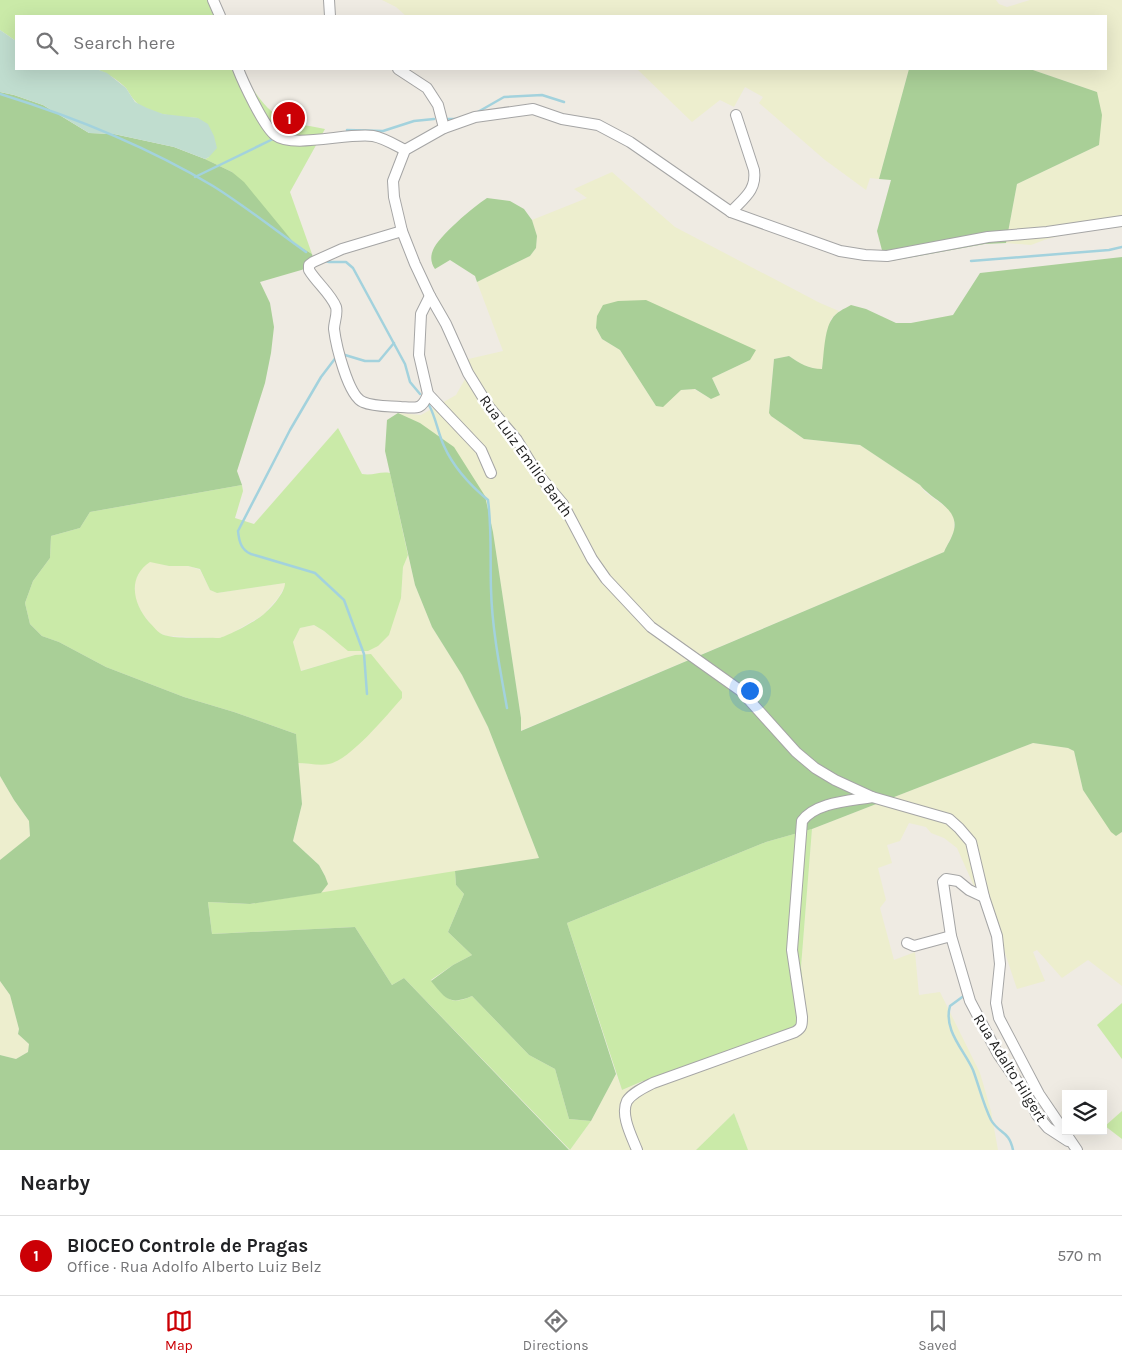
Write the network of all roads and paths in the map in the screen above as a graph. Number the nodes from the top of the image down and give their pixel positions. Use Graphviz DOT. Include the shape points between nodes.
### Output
graph roads {
  1 [pos="213,0"];
  2 [pos="329,0"];
  3 [pos="220,15"];
  4 [pos="330,15"];
  5 [pos="238,70"];
  6 [pos="400,70"];
  7 [pos="736,115"];
  8 [pos="444,128"];
  9 [pos="405,150"];
  10 [pos="731,212"];
  11 [pos="1122,221"];
  12 [pos="402,231"];
  13 [pos="430,296"];
  14 [pos="428,394"];
  15 [pos="491,473"];
  16 [pos="872,796"];
  17 [pos="984,897"];
  18 [pos="951,936"];
  19 [pos="907,943"];
  20 [pos="1074,1147"];
  21 [pos="636,1150"];
  1 -- 3 [label="street"];
  2 -- 4 [label="street"];
  5 -- 9 [label="street" via="261,115 275,135 284,140 375,137"];
  6 -- 8 [label="street" via="427,88 438,105"];
  7 -- 10 [label="street" via="755,179 753,188"];
  8 -- 9 [label="street"];
  8 -- 10 [label="street" via="475,117 533,109 598,126 630,142"];
  9 -- 12 [label="street, Rua Luiz Emilio Barth" via="393,181"];
  10 -- 11 [label="street" via="840,251 887,256 988,237"];
  12 -- 13 [label="street, Rua Luiz Emilio Barth"];
  12 -- 14 [label="street" via="342,249 313,262 308,270 336,308 336,339 347,379 357,398 373,404 416,408"];
  13 -- 14 [label="street" via="421,314 419,355"];
  13 -- 16 [label="street, Rua Luiz Emilio Barth" via="468,373 489,407 563,504 606,579 652,627 740,691 815,768"];
  14 -- 15 [label="street" via="481,450"];
  16 -- 17 [label="street, Rua Luiz Emilio Barth" via="949,819 960,828 971,842"];
  16 -- 21 [label="street" via="818,808 802,821 792,950 802,1018 800,1029 640,1090 628,1100 626,1109"];
  17 -- 18 [label="street, Rua Adalto Hilgert" via="958,881 946,879 943,882"];
  17 -- 20 [label="street, Rua Luiz Emilio Barth" via="999,947 996,1002 999,1018 1025,1070"];
  18 -- 19 [label="street" via="914,946"];
  18 -- 20 [label="street, Rua Adalto Hilgert" via="970,1001 998,1054 1042,1122"];
}
